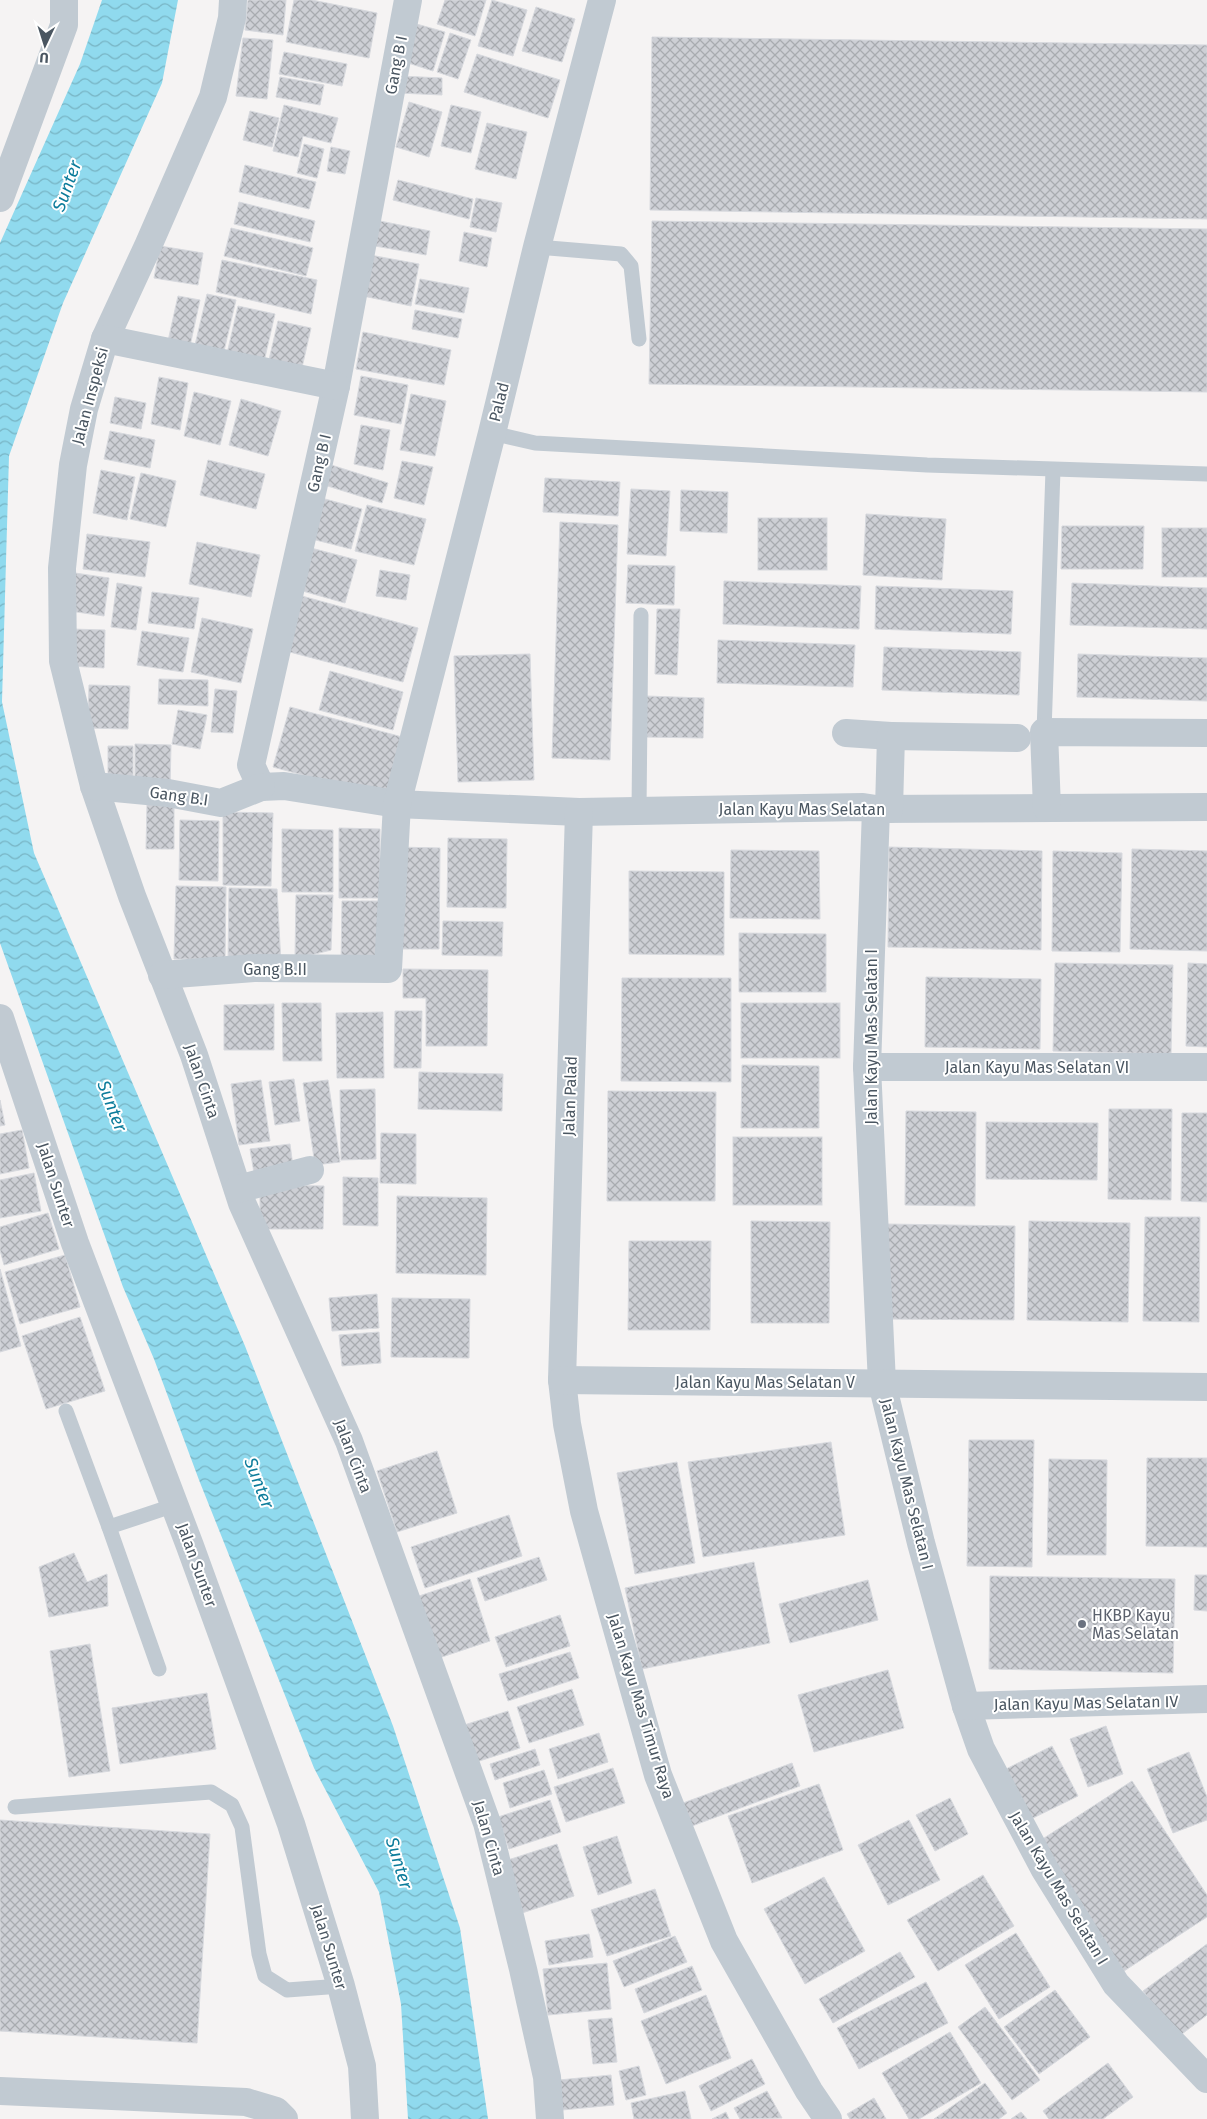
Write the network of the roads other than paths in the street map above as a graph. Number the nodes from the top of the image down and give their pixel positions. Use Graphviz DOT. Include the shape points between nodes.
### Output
graph roads {
  1 [pos="64,0"];
  2 [pos="233,0"];
  3 [pos="408,0"];
  4 [pos="602,0"];
  5 [pos="0,198"];
  6 [pos="537,247"];
  7 [pos="105,339"];
  8 [pos="639,339"];
  9 [pos="336,386"];
  10 [pos="492,433"];
  11 [pos="1053,470"];
  12 [pos="1207,474"];
  13 [pos="641,615"];
  14 [pos="1044,732"];
  15 [pos="846,733"];
  16 [pos="1207,733"];
  17 [pos="891,736"];
  18 [pos="1017,738"];
  19 [pos="261,787"];
  20 [pos="98,798"];
  21 [pos="397,804"];
  22 [pos="1207,807"];
  23 [pos="1047,808"];
  24 [pos="882,809"];
  25 [pos="639,811"];
  26 [pos="579,812"];
  27 [pos="388,969"];
  28 [pos="162,975"];
  29 [pos="0,1018"];
  30 [pos="867,1067"];
  31 [pos="1207,1067"];
  32 [pos="310,1170"];
  33 [pos="238,1189"];
  34 [pos="562,1380"];
  35 [pos="882,1383"];
  36 [pos="1207,1387"];
  37 [pos="66,1411"];
  38 [pos="175,1505"];
  39 [pos="109,1527"];
  40 [pos="159,1669"];
  41 [pos="1207,1699"];
  42 [pos="966,1706"];
  43 [pos="15,1808"];
  44 [pos="342,1986"];
  45 [pos="1201,2063"];
  46 [pos="0,2091"];
  47 [pos="284,2119"];
  48 [pos="365,2119"];
  49 [pos="550,2119"];
  50 [pos="828,2119"];
  1 -- 5 [label="street" via="64,25"];
  2 -- 7 [label="street, Jalan Inspeksi" via="232,18 213,97"];
  3 -- 9 [label="street, Gang B I"];
  4 -- 6 [label="street, Palad"];
  6 -- 8 [label="lane" via="621,254 631,266"];
  6 -- 10 [label="street, Palad"];
  7 -- 9 [label="street"];
  7 -- 20 [label="street, Jalan Inspeksi" via="84,409 73,465 62,568 63,662"];
  9 -- 19 [label="street, Gang B I" via="251,765"];
  10 -- 11 [label="lane" via="535,442"];
  10 -- 21 [label="street, Palad"];
  11 -- 12 [label="lane"];
  11 -- 14 [label="lane"];
  13 -- 25 [label="lane"];
  14 -- 16 [label="street"];
  14 -- 23 [label="street"];
  15 -- 17 [label="street"];
  17 -- 18 [label="street"];
  17 -- 24 [label="street, Jalan Kayu Mas Selatan I"];
  19 -- 20 [label="street, Gang B.I" via="221,803 168,793"];
  19 -- 21 [label="street" via="284,786"];
  20 -- 28 [label="street, Jalan Cinta"];
  21 -- 26 [label="street, Jalan Kayu Mas Selatan"];
  21 -- 27 [label="street, Palad"];
  22 -- 23 [label="street, Jalan Kayu Mas Selatan"];
  23 -- 24 [label="street, Jalan Kayu Mas Selatan"];
  24 -- 25 [label="street, Jalan Kayu Mas Selatan"];
  24 -- 30 [label="street, Jalan Kayu Mas Selatan I"];
  25 -- 26 [label="street, Jalan Kayu Mas Selatan"];
  26 -- 34 [label="street, Jalan Palad"];
  27 -- 28 [label="street, Gang B.II" via="254,968"];
  28 -- 33 [label="street, Jalan Cinta" via="194,1055"];
  29 -- 38 [label="street, Jalan Sunter" via="75,1243"];
  30 -- 31 [label="street, Jalan Kayu Mas Selatan VI"];
  30 -- 35 [label="street, Jalan Kayu Mas Selatan I"];
  32 -- 33 [label="street"];
  33 -- 49 [label="street, Jalan Cinta" via="349,1441 487,1823 547,2077"];
  34 -- 35 [label="street, Jalan Kayu Mas Selatan V"];
  34 -- 50 [label="street, Jalan Kayu Mas Timur Raya" via="584,1511 658,1775 724,1942"];
  35 -- 36 [label="street, Jalan Kayu Mas Selatan V"];
  35 -- 42 [label="street, Jalan Kayu Mas Selatan I" via="921,1543"];
  37 -- 39 [label="lane"];
  38 -- 39 [label="lane"];
  38 -- 44 [label="street, Jalan Sunter" via="292,1824"];
  39 -- 40 [label="lane"];
  41 -- 42 [label="street, Jalan Kayu Mas Selatan IV"];
  42 -- 45 [label="street, Jalan Kayu Mas Selatan I" via="981,1749 1044,1868 1116,1984"];
  43 -- 44 [label="lane" via="211,1792 232,1804 242,1827 259,1954 265,1976 287,1990"];
  44 -- 48 [label="street, Jalan Sunter" via="362,2066"];
  46 -- 47 [label="street" via="246,2102 276,2112"];
}
